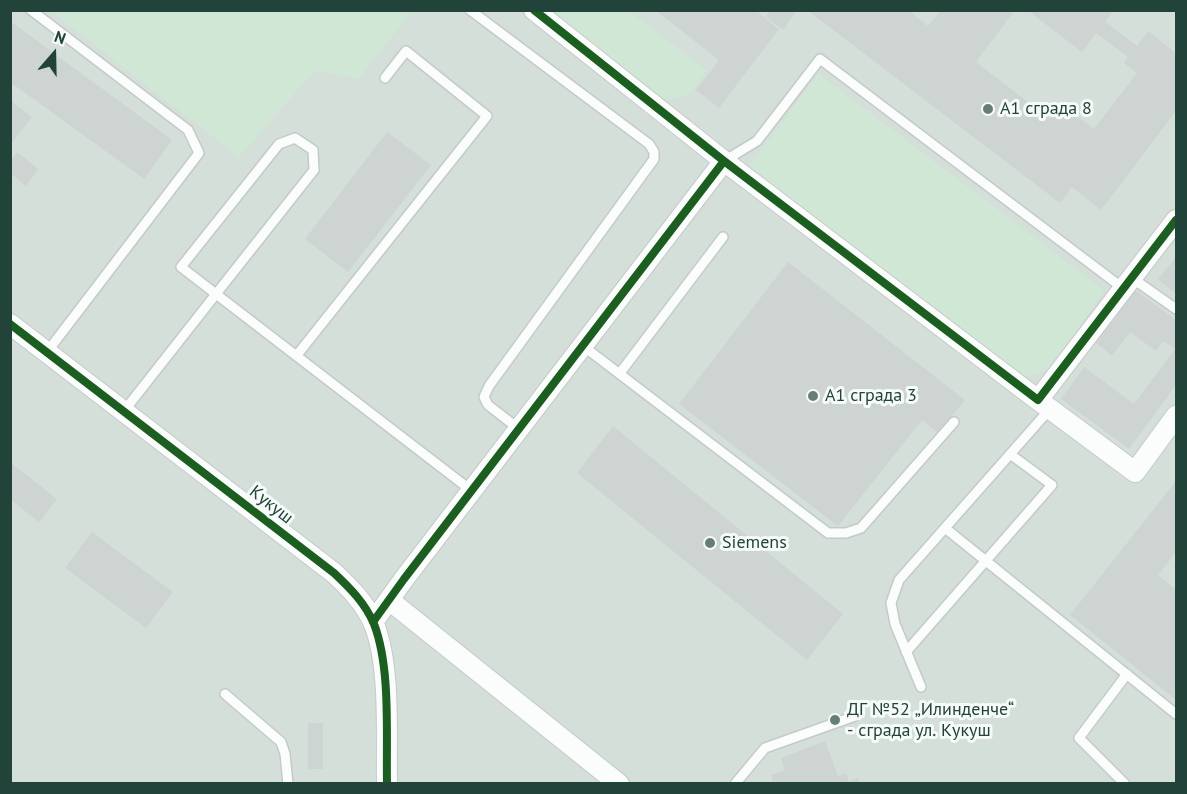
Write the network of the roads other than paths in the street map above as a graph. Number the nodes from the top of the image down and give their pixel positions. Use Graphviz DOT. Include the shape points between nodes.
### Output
graph roads {
  1 [pos="31,10"];
  2 [pos="470,10"];
  3 [pos="534,10"];
  4 [pos="385,78"];
  5 [pos="724,161"];
  6 [pos="1176,220"];
  7 [pos="723,237"];
  8 [pos="1128,284"];
  9 [pos="216,294"];
  10 [pos="1176,309"];
  11 [pos="10,324"];
  12 [pos="583,346"];
  13 [pos="47,352"];
  14 [pos="297,355"];
  15 [pos="620,373"];
  16 [pos="1044,405"];
  17 [pos="124,411"];
  18 [pos="1176,416"];
  19 [pos="954,422"];
  20 [pos="519,429"];
  21 [pos="1010,454"];
  22 [pos="472,491"];
  23 [pos="945,528"];
  24 [pos="986,561"];
  25 [pos="389,600"];
  26 [pos="373,622"];
  27 [pos="906,652"];
  28 [pos="1127,674"];
  29 [pos="921,687"];
  30 [pos="225,694"];
  31 [pos="1176,714"];
  32 [pos="855,716"];
  33 [pos="288,783"];
  34 [pos="387,783"];
  35 [pos="619,783"];
  36 [pos="735,783"];
  37 [pos="1125,783"];
  1 -- 13 [label="lane" via="188,130 199,153"];
  2 -- 20 [label="lane" via="650,144 654,152 654,159 489,386 484,397 488,405"];
  3 -- 5 [label="street"];
  4 -- 14 [label="lane" via="406,51 487,116"];
  5 -- 8 [label="lane" via="757,141 820,59"];
  5 -- 12 [label="street"];
  5 -- 16 [label="street"];
  6 -- 8 [label="street"];
  7 -- 15 [label="lane"];
  8 -- 10 [label="lane"];
  8 -- 16 [label="street"];
  9 -- 9 [label="lane" via="314,170 312,150 295,138 279,144 181,267"];
  9 -- 14 [label="lane"];
  9 -- 17 [label="lane"];
  11 -- 13 [label="street, Кукуш"];
  12 -- 15 [label="lane"];
  12 -- 20 [label="street"];
  13 -- 17 [label="street, Кукуш"];
  14 -- 22 [label="lane"];
  15 -- 19 [label="lane" via="828,533 861,528"];
  16 -- 18 [label="street" via="1134,472"];
  16 -- 21 [label="lane"];
  17 -- 26 [label="street, Кукуш" via="334,573 358,597"];
  20 -- 22 [label="street"];
  21 -- 23 [label="lane"];
  21 -- 24 [label="lane" via="1052,485"];
  22 -- 25 [label="street"];
  23 -- 24 [label="lane"];
  23 -- 27 [label="lane" via="899,580 891,603"];
  24 -- 27 [label="lane"];
  24 -- 28 [label="lane"];
  25 -- 26 [label="street"];
  25 -- 35 [label="street"];
  26 -- 34 [label="street, Кукуш" via="383,674"];
  27 -- 29 [label="lane"];
  28 -- 31 [label="lane"];
  28 -- 37 [label="lane" via="1079,738"];
  30 -- 33 [label="lane" via="281,742"];
  32 -- 36 [label="lane" via="765,748"];
}
